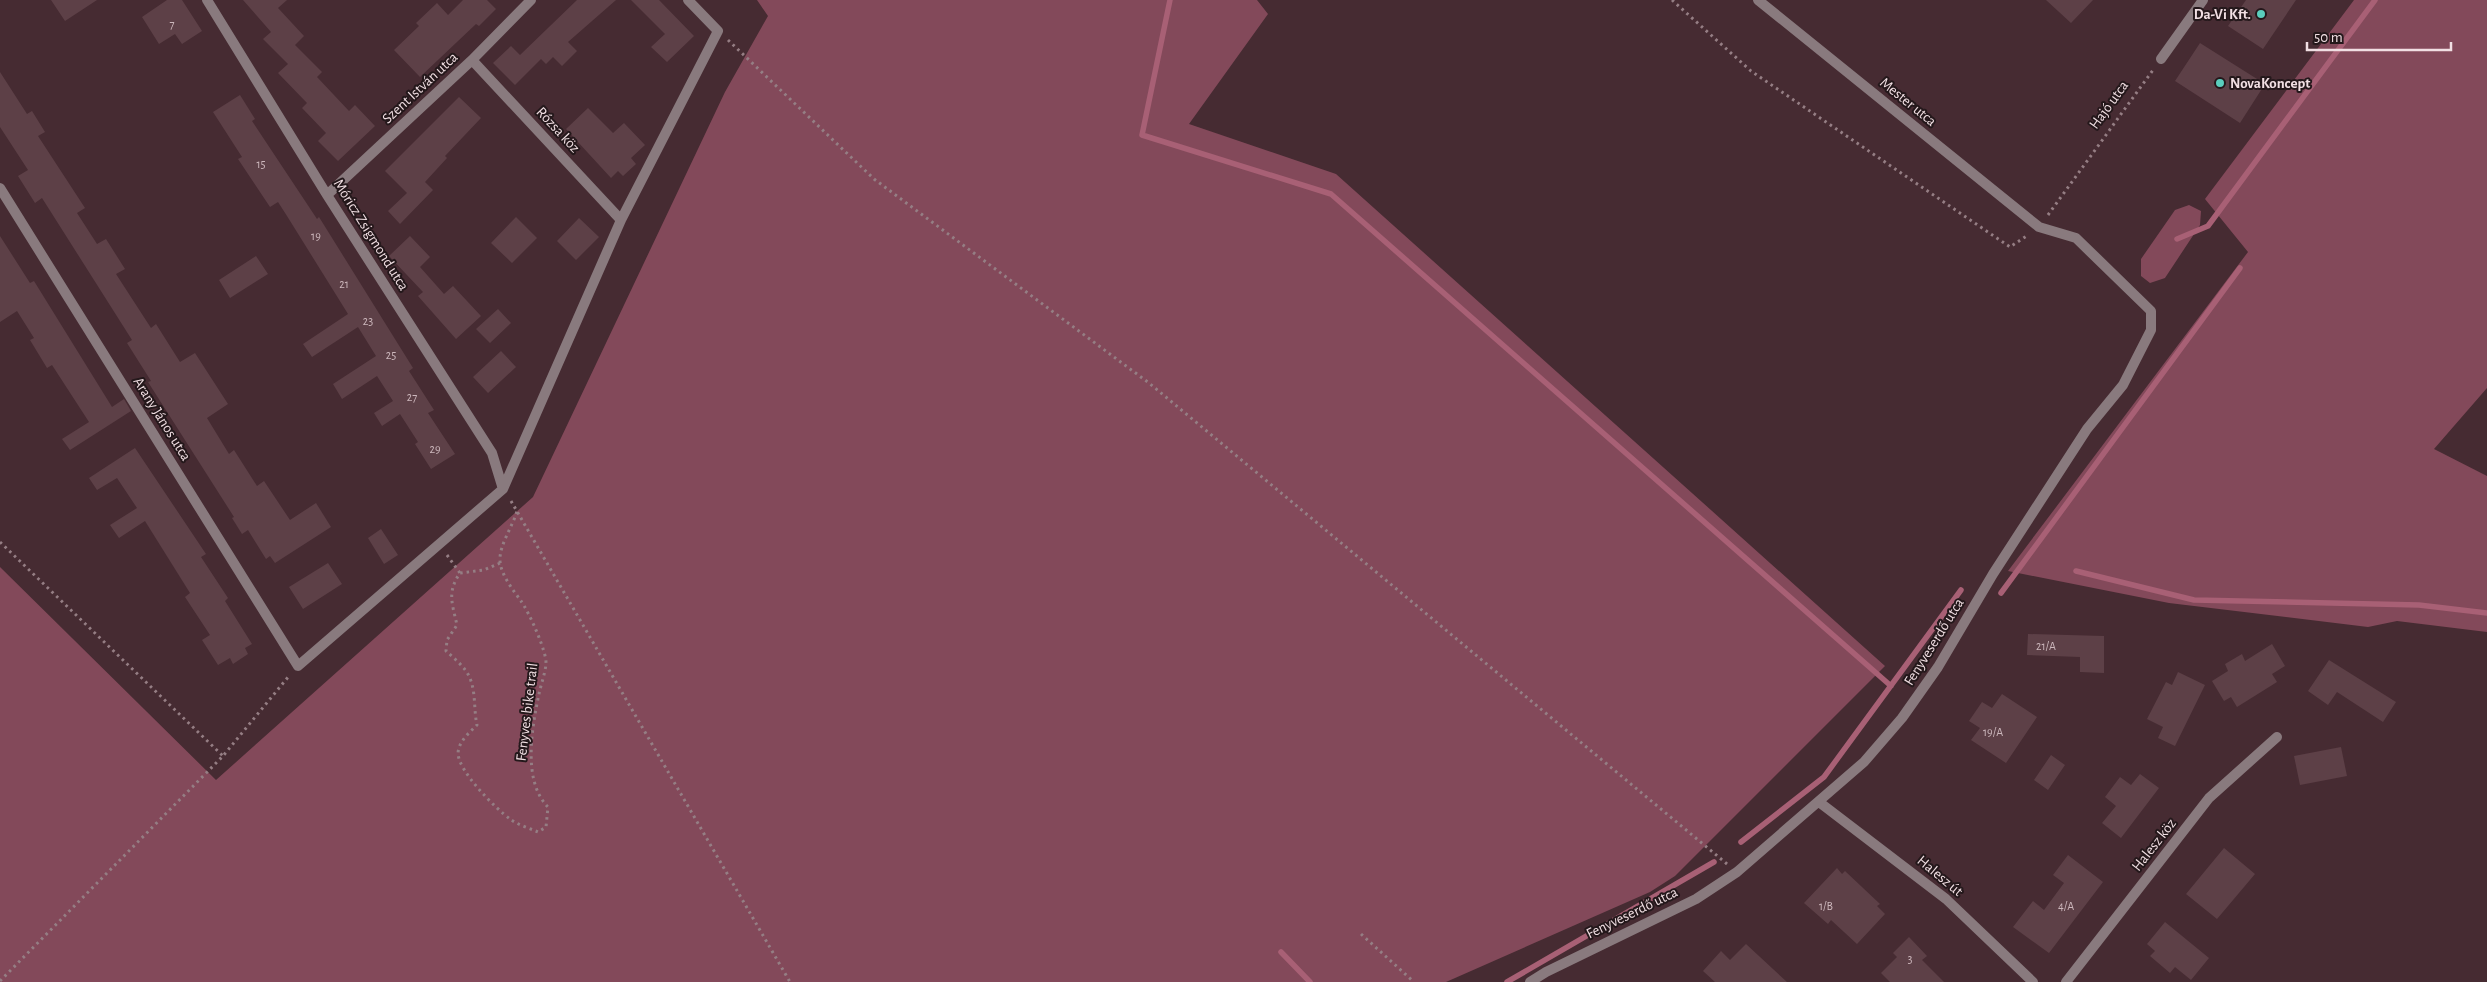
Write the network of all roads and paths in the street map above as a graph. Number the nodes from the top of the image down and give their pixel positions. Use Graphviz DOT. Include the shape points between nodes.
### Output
graph roads {
  1 [pos="207,0"];
  2 [pos="531,0"];
  3 [pos="688,0"];
  4 [pos="1672,0"];
  5 [pos="1758,0"];
  6 [pos="2202,0"];
  7 [pos="718,31"];
  8 [pos="2161,59"];
  9 [pos="472,60"];
  10 [pos="0,188"];
  11 [pos="327,195"];
  12 [pos="621,220"];
  13 [pos="2039,227"];
  14 [pos="503,489"];
  15 [pos="517,511"];
  16 [pos="0,542"];
  17 [pos="440,544"];
  18 [pos="500,563"];
  19 [pos="460,573"];
  20 [pos="298,666"];
  21 [pos="2277,737"];
  22 [pos="223,756"];
  23 [pos="1819,802"];
  24 [pos="1737,872"];
  25 [pos="1362,934"];
  26 [pos="0,981"];
  27 [pos="790,982"];
  28 [pos="1414,982"];
  29 [pos="1530,982"];
  30 [pos="2034,982"];
  31 [pos="2066,982"];
  1 -- 11 [label="street, Móricz Zsigmond utca"];
  2 -- 9 [label="street, Szent István utca"];
  3 -- 7 [label="street"];
  4 -- 13 [label="path, Hajó utca" via="1751,70 2010,247"];
  5 -- 13 [label="street, Mester utca"];
  6 -- 8 [label="street"];
  7 -- 12 [label="street"];
  7 -- 24 [label="path" via="874,180 1150,383"];
  8 -- 13 [label="path, Hajó utca"];
  9 -- 11 [label="street, Szent István utca"];
  9 -- 12 [label="street, Rózsa köz"];
  10 -- 20 [label="street, Arany János utca"];
  11 -- 14 [label="street, Móricz Zsigmond utca" via="492,453"];
  12 -- 14 [label="street"];
  13 -- 23 [label="street, Fenyveserdő utca" via="2076,238 2151,311 2151,330 2123,385 2087,429 1993,574 1938,667 1902,718 1864,762"];
  14 -- 15 [label="path"];
  14 -- 17 [label="street"];
  15 -- 18 [label="path"];
  15 -- 27 [label="path"];
  16 -- 22 [label="path"];
  17 -- 19 [label="path"];
  17 -- 20 [label="street"];
  18 -- 19 [label="path" via="484,570"];
  18 -- 19 [label="path, Fenyves bike trail" via="544,650 546,664 538,695 531,756 532,777 548,808 546,827 538,832 510,820 479,792 459,762 458,752 463,738 478,725 474,713 474,690 466,671 446,651 447,640 457,625 452,585"];
  20 -- 22 [label="path"];
  21 -- 31 [label="street, Halesz köz" via="2209,798"];
  22 -- 26 [label="path"];
  23 -- 24 [label="street, Fenyveserdő utca"];
  23 -- 30 [label="street, Halesz út" via="1946,898"];
  24 -- 29 [label="street, Fenyveserdő utca" via="1696,898"];
  25 -- 28 [label="path"];
}
